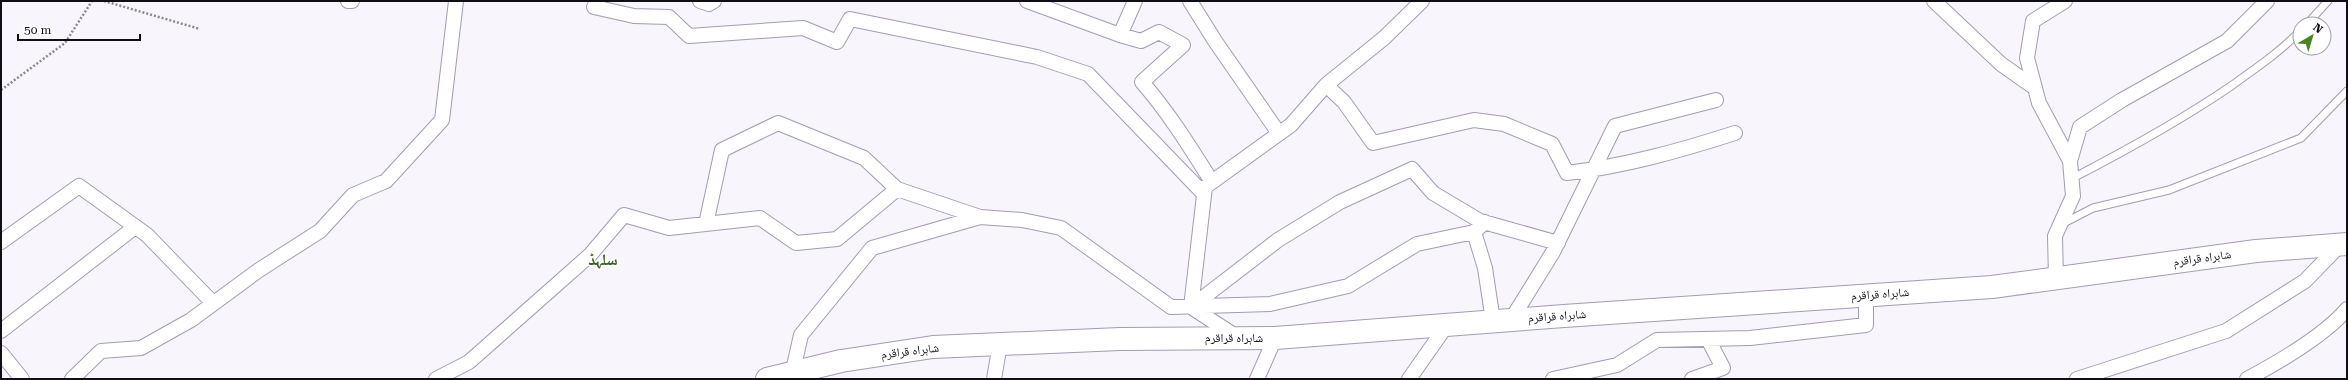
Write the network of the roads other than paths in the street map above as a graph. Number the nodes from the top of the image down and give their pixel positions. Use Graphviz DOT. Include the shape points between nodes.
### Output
graph roads {
  1 [pos="348,1"];
  2 [pos="352,1"];
  3 [pos="456,1"];
  4 [pos="700,1"];
  5 [pos="714,1"];
  6 [pos="1027,1"];
  7 [pos="1135,1"];
  8 [pos="1190,1"];
  9 [pos="1422,1"];
  10 [pos="1934,1"];
  11 [pos="2065,1"];
  12 [pos="2267,1"];
  13 [pos="2328,1"];
  14 [pos="592,3"];
  15 [pos="2314,16"];
  16 [pos="1120,35"];
  17 [pos="2292,39"];
  18 [pos="1326,86"];
  19 [pos="2035,88"];
  20 [pos="2347,91"];
  21 [pos="1716,100"];
  22 [pos="1278,132"];
  23 [pos="1735,133"];
  24 [pos="2070,161"];
  25 [pos="1594,170"];
  26 [pos="2071,179"];
  27 [pos="1212,182"];
  28 [pos="897,189"];
  29 [pos="1204,194"];
  30 [pos="980,217"];
  31 [pos="1485,222"];
  32 [pos="706,224"];
  33 [pos="2060,225"];
  34 [pos="135,227"];
  35 [pos="1474,232"];
  36 [pos="1,242"];
  37 [pos="1558,243"];
  38 [pos="2343,245"];
  39 [pos="2056,278"];
  40 [pos="1866,295"];
  41 [pos="213,303"];
  42 [pos="1192,307"];
  43 [pos="2347,309"];
  44 [pos="1502,321"];
  45 [pos="1447,325"];
  46 [pos="1,331"];
  47 [pos="1239,338"];
  48 [pos="1275,338"];
  49 [pos="1708,339"];
  50 [pos="1000,344"];
  51 [pos="1,353"];
  52 [pos="792,376"];
  53 [pos="22,379"];
  54 [pos="72,379"];
  55 [pos="436,379"];
  56 [pos="767,379"];
  57 [pos="994,379"];
  58 [pos="1257,379"];
  59 [pos="1409,379"];
  60 [pos="1553,379"];
  61 [pos="1692,379"];
  62 [pos="2077,379"];
  63 [pos="2247,379"];
  1 -- 2 [label="street"];
  3 -- 41 [label="street" via="442,120 386,181 353,195 320,230"];
  4 -- 5 [label="street" via="708,4"];
  6 -- 16 [label="street"];
  7 -- 16 [label="street"];
  8 -- 22 [label="street"];
  9 -- 18 [label="street" via="1384,38"];
  10 -- 19 [label="street" via="2001,64"];
  11 -- 19 [label="street" via="2033,21 2027,58"];
  12 -- 24 [label="street" via="2227,41 2122,100 2080,127"];
  13 -- 15 [label="lane"];
  14 -- 29 [label="street" via="634,16 669,17 689,36 803,28 837,42 850,19 1036,57 1088,74"];
  16 -- 27 [label="street" via="1141,41 1159,32 1183,45 1142,82 1163,106"];
  17 -- 26 [label="lane" via="2282,50 2216,96 2136,146"];
  18 -- 22 [label="street" via="1291,125"];
  18 -- 25 [label="street" via="1344,102 1373,143 1474,120 1504,124 1552,144 1567,173"];
  19 -- 24 [label="street" via="2039,102"];
  20 -- 33 [label="lane" via="2301,138 2169,190 2093,208"];
  21 -- 25 [label="street" via="1615,126"];
  22 -- 27 [label="street"];
  23 -- 25 [label="street" via="1666,155"];
  24 -- 26 [label="street"];
  25 -- 37 [label="street"];
  26 -- 33 [label="street" via="2073,196"];
  27 -- 29 [label="street" via="1205,187"];
  28 -- 30 [label="street"];
  28 -- 32 [label="street" via="837,239 796,243 760,218"];
  28 -- 32 [label="street" via="864,158 778,123 722,150"];
  29 -- 42 [label="street"];
  30 -- 42 [label="street" via="1022,220 1061,228 1171,307"];
  30 -- 52 [label="street" via="872,248 801,335"];
  31 -- 35 [label="street"];
  31 -- 37 [label="street"];
  31 -- 42 [label="street" via="1433,193 1412,169 1340,202 1278,240"];
  32 -- 55 [label="street" via="669,228 624,215 590,255 469,362"];
  33 -- 39 [label="street" via="2055,236"];
  34 -- 36 [label="street" via="79,186"];
  34 -- 41 [label="street" via="147,235"];
  34 -- 46 [label="street"];
  35 -- 42 [label="street" via="1418,244 1348,286 1270,304"];
  35 -- 44 [label="street"];
  37 -- 44 [label="street"];
  38 -- 39 [label="highway, شاہراہ قراقرم" via="2256,251"];
  38 -- 62 [label="street" via="2305,281 2226,331"];
  39 -- 40 [label="highway, شاہراہ قراقرم" via="1992,287"];
  40 -- 44 [label="highway, شاہراہ قراقرم"];
  40 -- 49 [label="street" via="1866,325 1750,338"];
  41 -- 54 [label="street" via="191,320 141,348 101,351"];
  42 -- 47 [label="street"];
  43 -- 63 [label="street" via="2338,320 2268,368"];
  44 -- 45 [label="highway, شاہراہ قراقرم"];
  45 -- 48 [label="highway, شاہراہ قراقرم"];
  45 -- 59 [label="street"];
  47 -- 48 [label="highway, شاہراہ قراقرم"];
  47 -- 50 [label="highway, شاہراہ قراقرم"];
  48 -- 58 [label="street"];
  49 -- 60 [label="street" via="1657,340 1617,365"];
  49 -- 61 [label="street" via="1723,368"];
  50 -- 52 [label="highway, شاہراہ قراقرم" via="933,347 841,361"];
  50 -- 57 [label="street"];
  51 -- 53 [label="street"];
  52 -- 56 [label="highway, شاہراہ قراقرم"];
}
